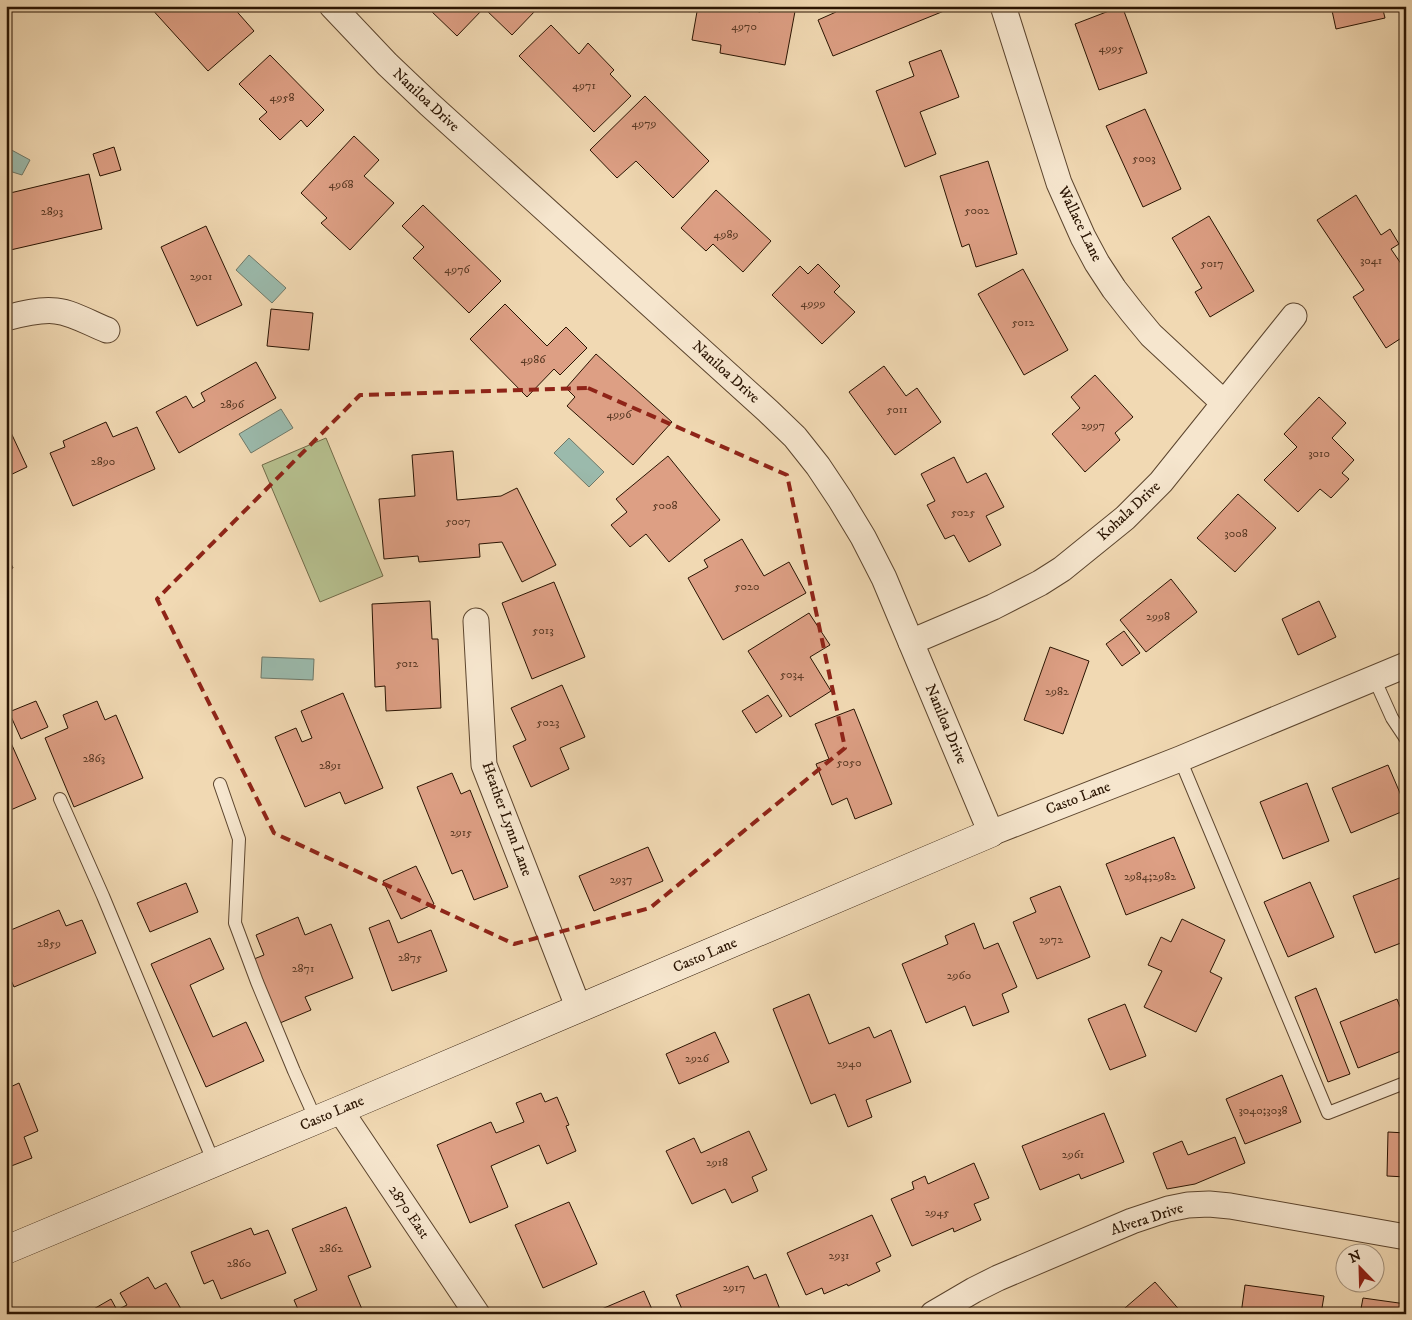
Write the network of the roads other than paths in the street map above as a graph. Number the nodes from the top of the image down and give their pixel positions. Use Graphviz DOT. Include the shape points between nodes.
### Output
graph roads {
  1 [pos="332,6"];
  2 [pos="1003,6"];
  3 [pos="1294,316"];
  4 [pos="6,318"];
  5 [pos="107,330"];
  6 [pos="1224,403"];
  7 [pos="476,621"];
  8 [pos="911,642"];
  9 [pos="1406,665"];
  10 [pos="1374,678"];
  11 [pos="1406,739"];
  12 [pos="1180,758"];
  13 [pos="220,784"];
  14 [pos="60,799"];
  15 [pos="991,833"];
  16 [pos="579,1008"];
  17 [pos="1402,1084"];
  18 [pos="328,1115"];
  19 [pos="214,1163"];
  20 [pos="1406,1237"];
  21 [pos="6,1250"];
  22 [pos="477,1314"];
  23 [pos="933,1314"];
  1 -- 8 [label="street, Naniloa Drive" via="429,104 795,437 840,498 863,536"];
  2 -- 6 [label="street, Wallace Lane" via="1059,183 1098,264 1152,335"];
  3 -- 6 [label="street, Kohala Drive"];
  4 -- 5 [label="street" via="57,311"];
  6 -- 8 [label="street, Kohala Drive" via="1161,482 1125,518 1062,569 1017,595"];
  7 -- 16 [label="street, Heather Lynn Lane" via="484,765"];
  8 -- 15 [label="street, Naniloa Drive"];
  9 -- 10 [label="street, Casto Lane"];
  10 -- 11 [label="lane" via="1392,718"];
  10 -- 12 [label="street, Casto Lane"];
  12 -- 15 [label="street, Casto Lane"];
  12 -- 17 [label="lane" via="1328,1112"];
  13 -- 18 [label="lane" via="238,839 235,923 294,1071"];
  14 -- 19 [label="lane"];
  15 -- 16 [label="street, Casto Lane"];
  16 -- 18 [label="street, Casto Lane"];
  18 -- 19 [label="street, Casto Lane"];
  18 -- 22 [label="street, 2870 East"];
  19 -- 21 [label="street, Casto Lane"];
  20 -- 23 [label="street, Alvera Drive" via="1230,1206 1188,1205 1132,1221 998,1278"];
}
